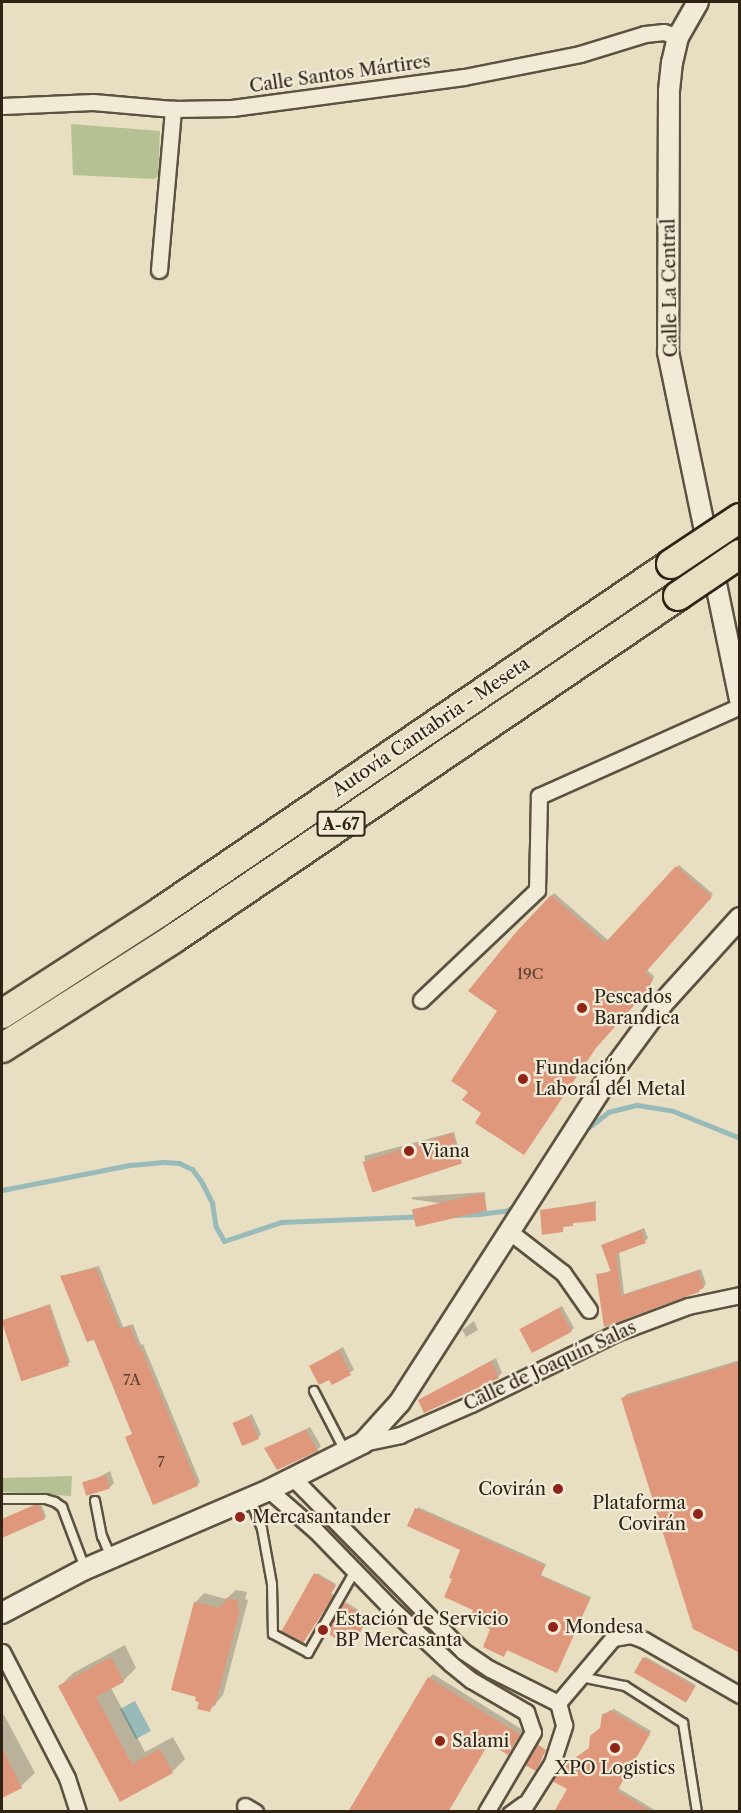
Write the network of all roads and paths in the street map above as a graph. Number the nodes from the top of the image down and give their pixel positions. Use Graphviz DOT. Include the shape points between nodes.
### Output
graph roads {
  1 [pos="698,2"];
  2 [pos="678,37"];
  3 [pos="2,106"];
  4 [pos="172,109"];
  5 [pos="159,270"];
  6 [pos="740,518"];
  7 [pos="740,554"];
  8 [pos="740,700"];
  9 [pos="740,706"];
  10 [pos="740,918"];
  11 [pos="55,981"];
  12 [pos="421,1000"];
  13 [pos="2,1005"];
  14 [pos="2,1014"];
  15 [pos="2,1048"];
  16 [pos="510,1232"];
  17 [pos="740,1294"];
  18 [pos="589,1310"];
  19 [pos="314,1391"];
  20 [pos="363,1443"];
  21 [pos="346,1453"];
  22 [pos="293,1478"];
  23 [pos="269,1490"];
  24 [pos="2,1498"];
  25 [pos="250,1498"];
  26 [pos="95,1501"];
  27 [pos="111,1557"];
  28 [pos="85,1569"];
  29 [pos="355,1571"];
  30 [pos="2,1613"];
  31 [pos="2,1652"];
  32 [pos="579,1676"];
  33 [pos="740,1695"];
  34 [pos="558,1703"];
  35 [pos="504,1781"];
  36 [pos="531,1797"];
  37 [pos="78,1812"];
  38 [pos="486,1812"];
  39 [pos="496,1812"];
  40 [pos="508,1812"];
  41 [pos="521,1812"];
  42 [pos="697,1812"];
  1 -- 2 [label="street, Calle La Central"];
  2 -- 4 [label="street, Calle Santos Mártires" via="664,32 645,34 580,54 453,78 254,105"];
  2 -- 8 [label="street, Calle La Central" via="669,92 668,352"];
  3 -- 4 [label="street, Calle Santos Mártires" via="93,102"];
  4 -- 5 [label="street"];
  6 -- 11 [label="highway, Autovía Cantabria - Meseta / A-67, bridge"];
  7 -- 15 [label="highway, Autovía Cantabria - Meseta / A-67, bridge" via="173,939"];
  9 -- 12 [label="street" via="539,796 537,890"];
  10 -- 16 [label="street" via="662,1004 621,1059"];
  11 -- 13 [label="highway"];
  11 -- 14 [label="highway, Autovía Cantabria - Meseta / A-67"];
  16 -- 18 [label="street, Calle de Joaquín Salas" via="563,1273"];
  16 -- 20 [label="street, Calle de Joaquín Salas" via="400,1402"];
  17 -- 20 [label="street, Calle de Joaquín Salas" via="688,1306 626,1329 400,1435"];
  19 -- 21 [label="lane"];
  20 -- 21 [label="street, Calle de Joaquín Salas"];
  21 -- 22 [label="street, Calle de Joaquín Salas"];
  22 -- 23 [label="street, Calle de Joaquín Salas"];
  22 -- 34 [label="street" via="463,1652"];
  23 -- 25 [label="street, Calle de Joaquín Salas"];
  23 -- 29 [label="street"];
  24 -- 28 [label="lane" via="55,1502 62,1508"];
  25 -- 27 [label="street, Calle de Joaquín Salas"];
  25 -- 29 [label="lane" via="262,1529 272,1584 273,1634 308,1653"];
  26 -- 27 [label="lane"];
  27 -- 28 [label="street, Calle de Joaquín Salas"];
  28 -- 30 [label="street, Calle de Joaquín Salas"];
  29 -- 35 [label="street" via="451,1664 526,1712 533,1732"];
  31 -- 37 [label="street" via="67,1778"];
  32 -- 33 [label="street" via="612,1638 631,1635"];
  32 -- 34 [label="street"];
  32 -- 42 [label="lane" via="625,1686 683,1723"];
  34 -- 36 [label="street" via="564,1725 552,1763"];
  35 -- 38 [label="street"];
  35 -- 39 [label="lane"];
  36 -- 40 [label="lane"];
  36 -- 41 [label="street"];
}
